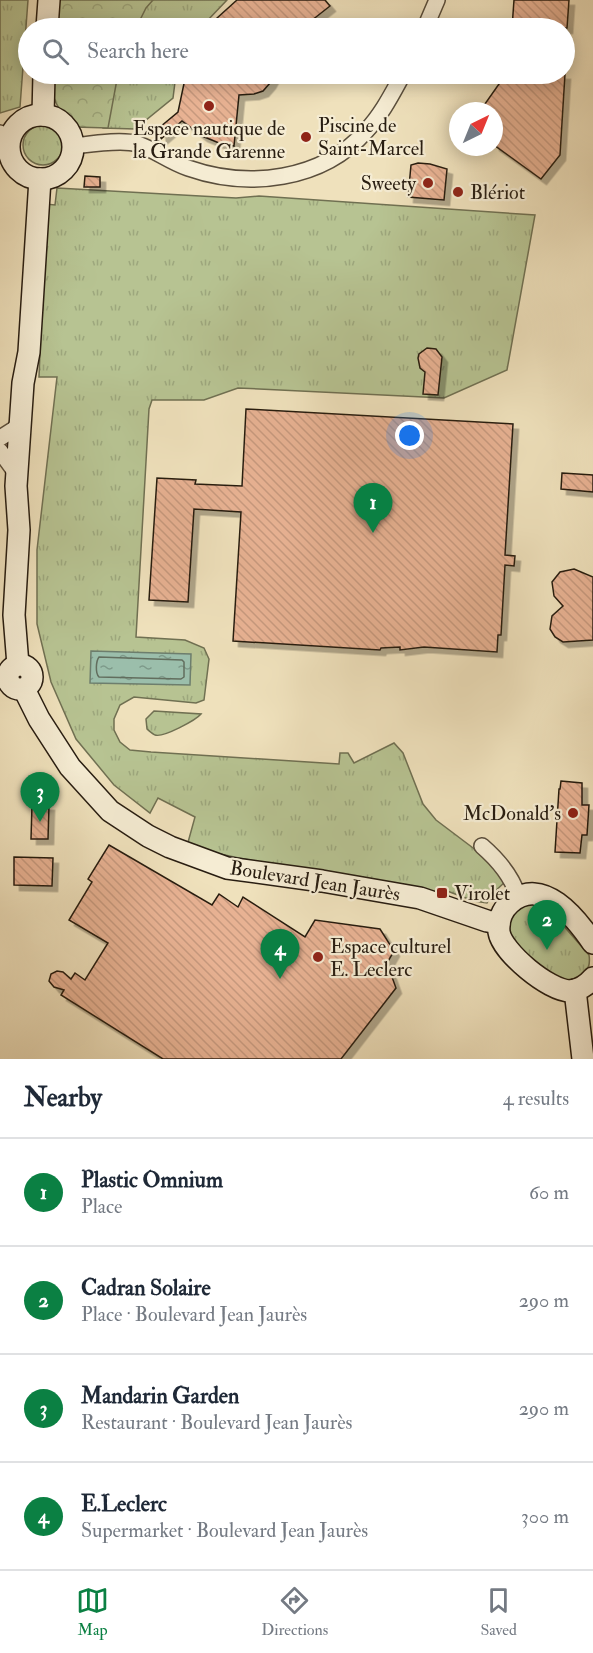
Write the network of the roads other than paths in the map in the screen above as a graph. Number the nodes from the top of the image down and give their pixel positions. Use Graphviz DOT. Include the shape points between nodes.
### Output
graph roads {
  1 [pos="49,0"];
  2 [pos="437,0"];
  3 [pos="48,18"];
  4 [pos="429,18"];
  5 [pos="44,84"];
  6 [pos="398,84"];
  7 [pos="43,114"];
  8 [pos="5,138"];
  9 [pos="74,146"];
  10 [pos="40,179"];
  11 [pos="29,352"];
  12 [pos="20,423"];
  13 [pos="0,438"];
  14 [pos="0,451"];
  15 [pos="16,474"];
  16 [pos="19,530"];
  17 [pos="13,679"];
  18 [pos="482,846"];
  19 [pos="518,896"];
  20 [pos="499,923"];
  21 [pos="593,942"];
  22 [pos="593,978"];
  23 [pos="575,990"];
  24 [pos="583,1059"];
  1 -- 3 [label="main road"];
  2 -- 4 [label="street"];
  5 -- 7 [label="main road"];
  6 -- 9 [label="street" via="365,133 338,154 307,171 270,179 187,168 136,143"];
  7 -- 8 [label="main road" via="24,120"];
  7 -- 9 [label="main road" via="68,129"];
  8 -- 10 [label="main road" via="17,168"];
  9 -- 10 [label="main road" via="69,164 61,172"];
  10 -- 11 [label="main road"];
  11 -- 12 [label="main road"];
  11 -- 16 [label="main road" via="30,445"];
  12 -- 13 [label="street"];
  12 -- 15 [label="main road"];
  14 -- 15 [label="street"];
  15 -- 16 [label="main road"];
  16 -- 17 [label="main road"];
  17 -- 20 [label="main road, Boulevard Jean Jaurès" via="70,767 110,811 148,836 227,868 420,898"];
  18 -- 19 [label="street" via="493,855"];
  19 -- 20 [label="main road" via="507,906"];
  19 -- 21 [label="main road" via="543,895 554,900"];
  20 -- 23 [label="main road" via="504,945 524,964 552,986"];
  22 -- 23 [label="main road"];
  23 -- 24 [label="main road"];
}
